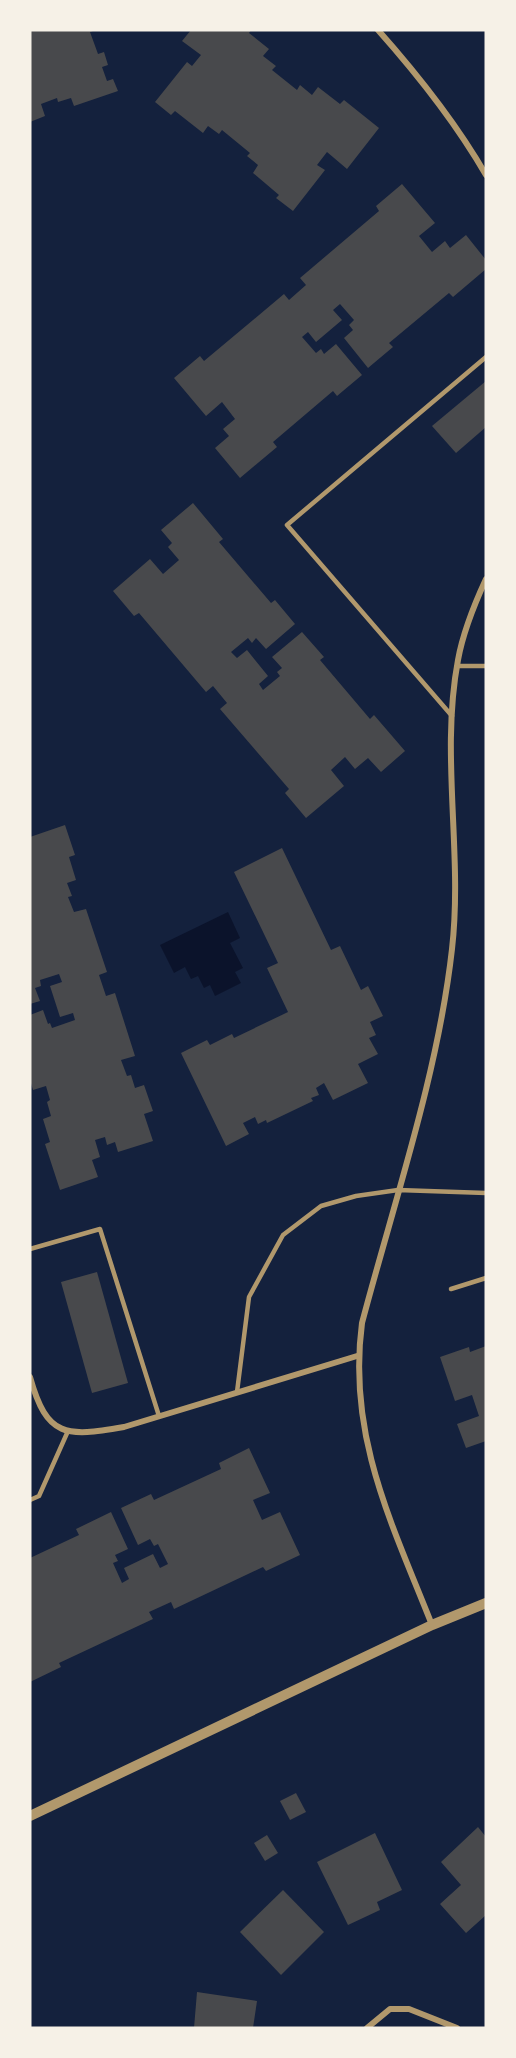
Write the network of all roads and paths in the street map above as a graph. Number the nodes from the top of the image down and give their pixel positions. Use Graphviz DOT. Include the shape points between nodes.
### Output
graph roads {
  1 [pos="378,30"];
  2 [pos="486,175"];
  3 [pos="486,357"];
  4 [pos="486,579"];
  5 [pos="457,666"];
  6 [pos="486,666"];
  7 [pos="452,716"];
  8 [pos="398,1190"];
  9 [pos="486,1193"];
  10 [pos="30,1249"];
  11 [pos="486,1278"];
  12 [pos="451,1289"];
  13 [pos="357,1356"];
  14 [pos="30,1377"];
  15 [pos="237,1392"];
  16 [pos="159,1416"];
  17 [pos="68,1431"];
  18 [pos="30,1500"];
  19 [pos="486,1603"];
  20 [pos="432,1625"];
  21 [pos="30,1816"];
  22 [pos="367,2028"];
  23 [pos="457,2028"];
  1 -- 2 [label="street" via="413,70"];
  3 -- 7 [label="lane" via="287,525"];
  4 -- 5 [label="street" via="471,612"];
  5 -- 6 [label="lane"];
  5 -- 7 [label="street"];
  7 -- 8 [label="street" via="452,947 445,1000"];
  8 -- 9 [label="lane"];
  8 -- 13 [label="street" via="362,1323"];
  8 -- 15 [label="lane" via="321,1206 282,1235 249,1297"];
  10 -- 16 [label="lane" via="99,1229"];
  11 -- 12 [label="lane"];
  13 -- 15 [label="street"];
  13 -- 20 [label="street" via="364,1433 381,1499"];
  14 -- 17 [label="street" via="45,1418"];
  15 -- 16 [label="street"];
  16 -- 17 [label="street" via="97,1432"];
  17 -- 18 [label="lane" via="39,1496"];
  19 -- 20 [label="street"];
  20 -- 21 [label="street"];
  22 -- 23 [label="street" via="390,2009 409,2009"];
}
